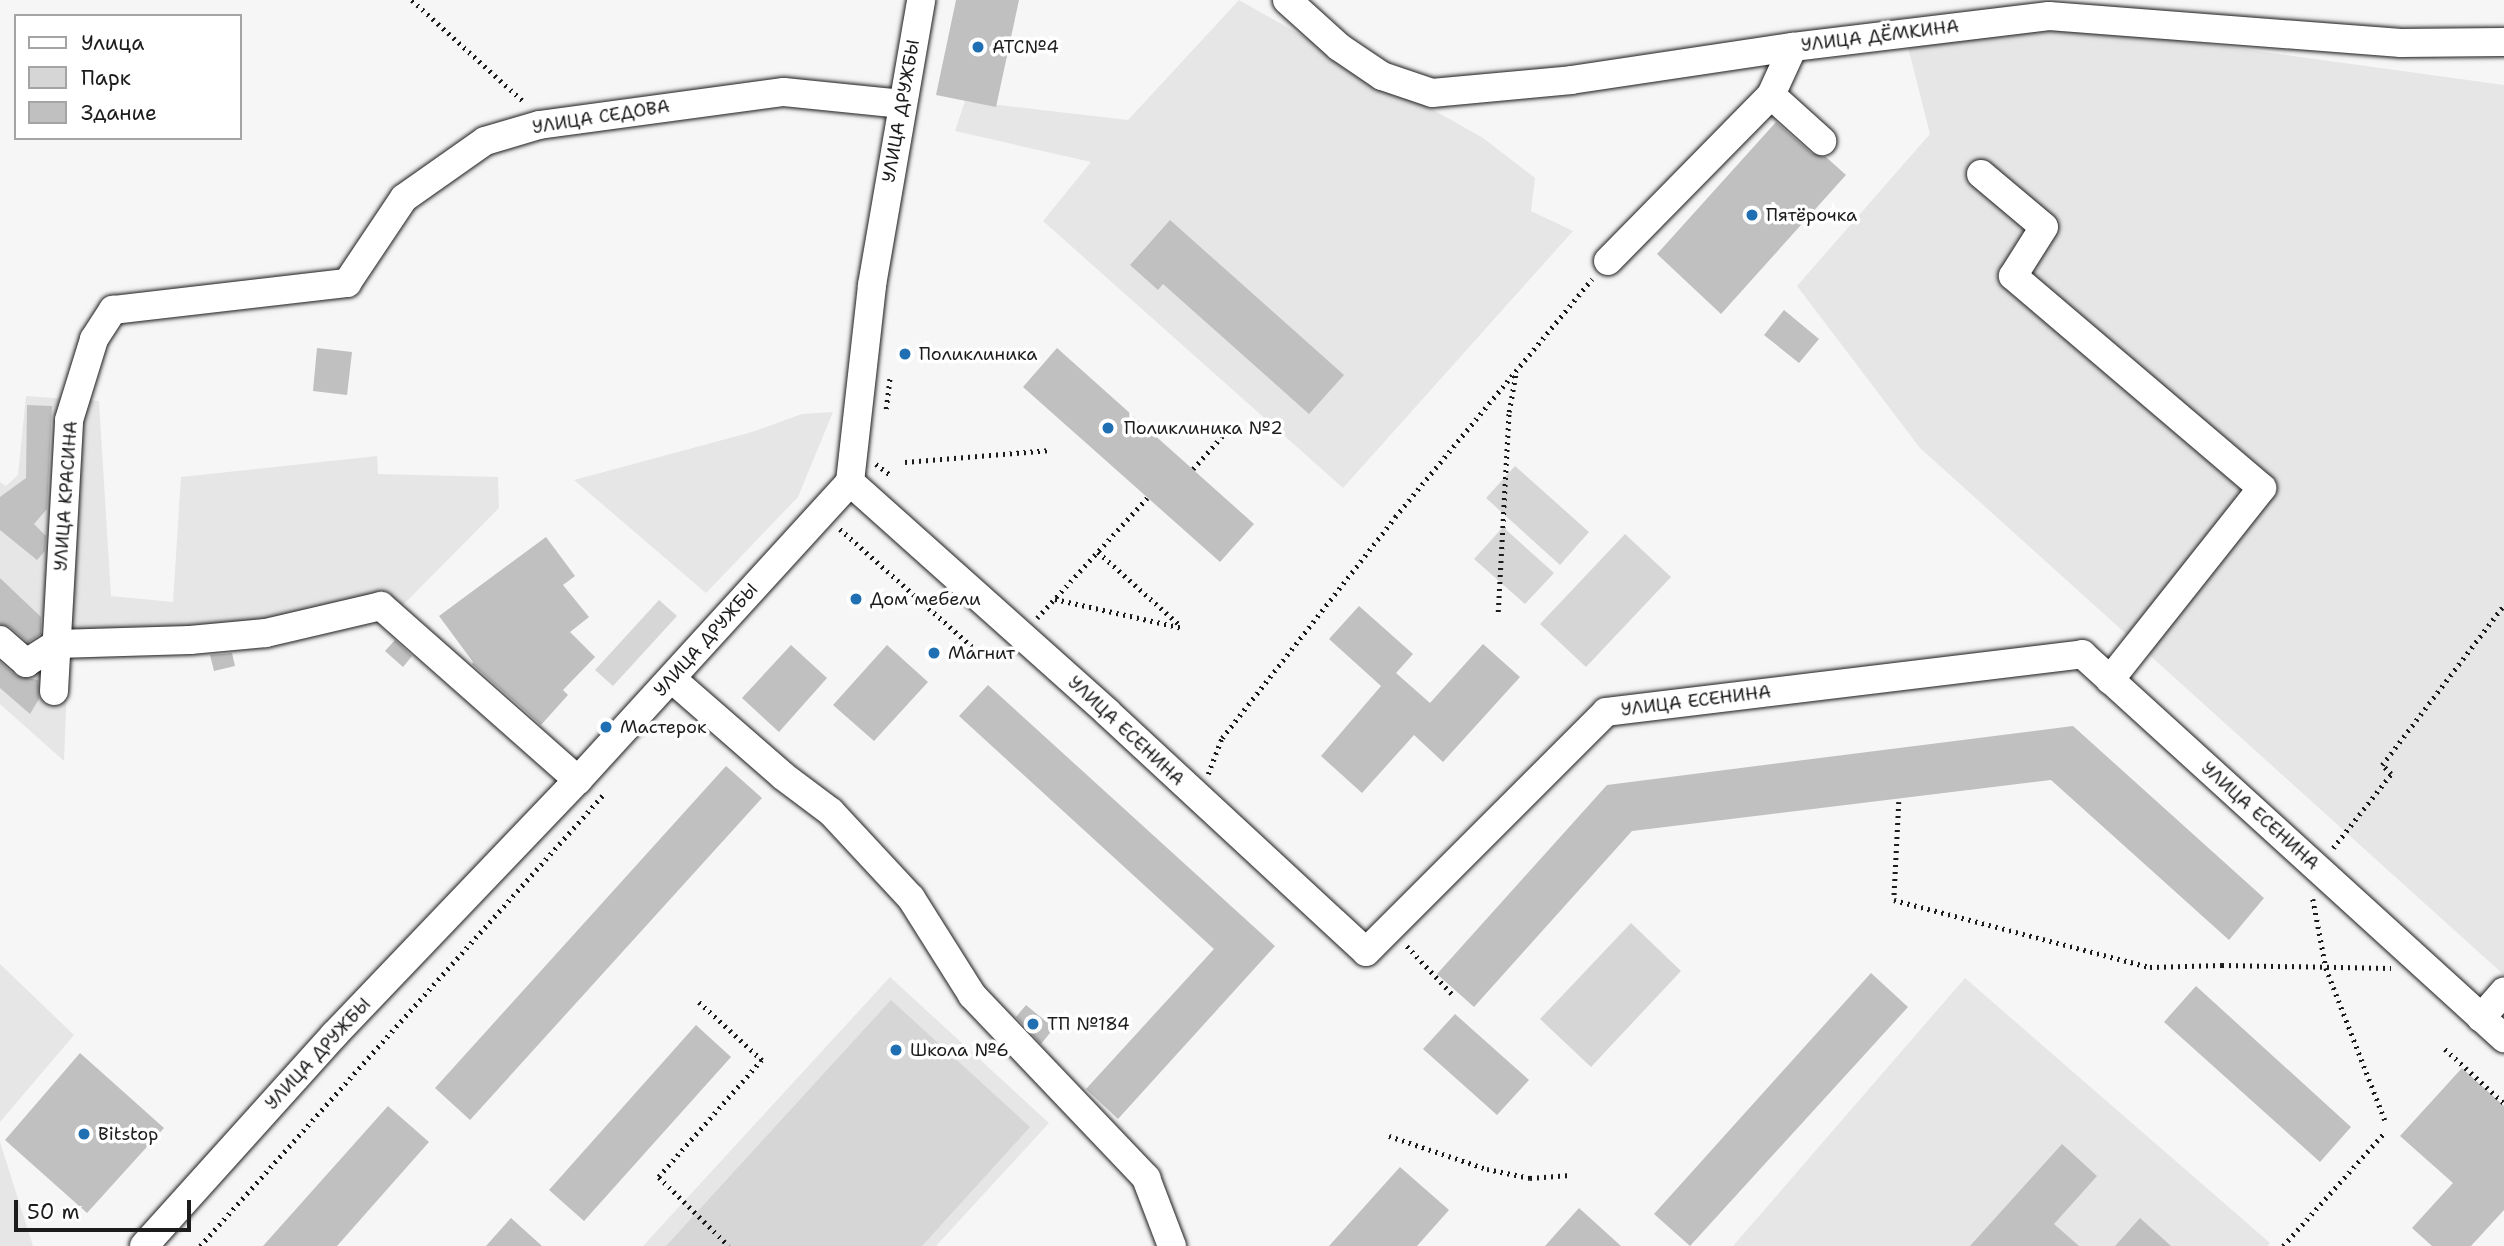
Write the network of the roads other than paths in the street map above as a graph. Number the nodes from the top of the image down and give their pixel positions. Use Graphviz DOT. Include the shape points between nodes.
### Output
graph roads {
  1 [pos="921,0"];
  2 [pos="1287,0"];
  3 [pos="2504,42"];
  4 [pos="1793,47"];
  5 [pos="1771,95"];
  6 [pos="902,104"];
  7 [pos="1822,141"];
  8 [pos="1981,174"];
  9 [pos="1608,261"];
  10 [pos="113,310"];
  11 [pos="850,482"];
  12 [pos="0,640"];
  13 [pos="57,643"];
  14 [pos="672,679"];
  15 [pos="2110,680"];
  16 [pos="54,691"];
  17 [pos="578,780"];
  18 [pos="2504,992"];
  19 [pos="2481,1017"];
  20 [pos="2504,1038"];
  21 [pos="144,1246"];
  22 [pos="1172,1246"];
  1 -- 6 [label="street, УЛИЦА ДРУЖБЫ"];
  2 -- 4 [label="street, УЛИЦА ДЁМКИНА" via="1339,47 1382,76 1432,93 1571,80"];
  3 -- 4 [label="street, УЛИЦА ДЁМКИНА" via="2401,43 2049,16"];
  4 -- 5 [label="street"];
  5 -- 7 [label="street"];
  5 -- 9 [label="street"];
  6 -- 10 [label="street, УЛИЦА СЕДОВА" via="784,92 539,125 485,141 404,198 347,283"];
  6 -- 11 [label="street, УЛИЦА ДРУЖБЫ" via="872,285"];
  8 -- 15 [label="street" via="2044,227 2013,276 2262,488"];
  10 -- 13 [label="street, УЛИЦА КРАСИНА" via="94,339 69,420"];
  11 -- 14 [label="street, УЛИЦА ДРУЖБЫ"];
  11 -- 15 [label="street, УЛИЦА ЕСЕНИНА" via="1366,952 1606,712 2082,654"];
  12 -- 13 [label="street" via="26,663"];
  13 -- 16 [label="street, УЛИЦА КРАСИНА"];
  13 -- 17 [label="street" via="266,633 381,606"];
  14 -- 17 [label="street, УЛИЦА ДРУЖБЫ"];
  14 -- 22 [label="street" via="831,812 911,898 972,995 1146,1178"];
  15 -- 19 [label="street, УЛИЦА ЕСЕНИНА" via="2317,856 2427,969"];
  17 -- 21 [label="street, УЛИЦА ДРУЖБЫ" via="334,1035"];
  18 -- 19 [label="street"];
  19 -- 20 [label="street, УЛИЦА ЕСЕНИНА"];
}
